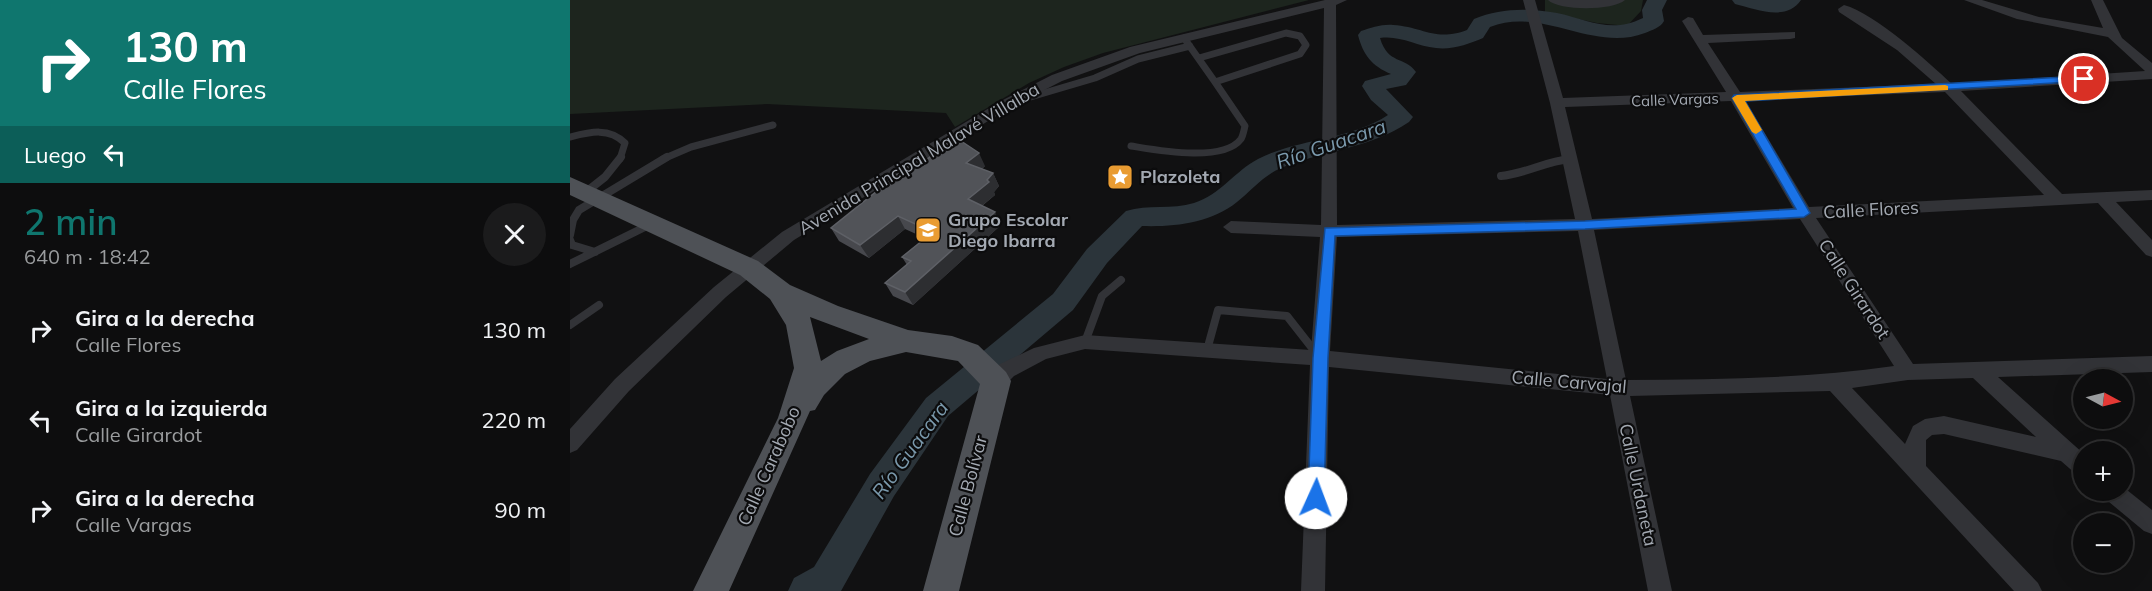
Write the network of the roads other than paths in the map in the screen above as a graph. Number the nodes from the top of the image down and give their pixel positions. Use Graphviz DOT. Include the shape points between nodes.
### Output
graph roads {
  1 [pos="1530,0"];
  2 [pos="1554,0"];
  3 [pos="1619,0"];
  4 [pos="1970,0"];
  5 [pos="2097,0"];
  6 [pos="1335,1"];
  7 [pos="1844,9"];
  8 [pos="1688,21"];
  9 [pos="2110,33"];
  10 [pos="1790,35"];
  11 [pos="1698,39"];
  12 [pos="1187,42"];
  13 [pos="1198,58"];
  14 [pos="2152,73"];
  15 [pos="1215,81"];
  16 [pos="1949,88"];
  17 [pos="1737,98"];
  18 [pos="1557,103"];
  19 [pos="773,124"];
  20 [pos="570,137"];
  21 [pos="1131,146"];
  22 [pos="1570,159"];
  23 [pos="1501,176"];
  24 [pos="584,192"];
  25 [pos="2152,195"];
  26 [pos="2102,198"];
  27 [pos="2058,200"];
  28 [pos="1804,213"];
  29 [pos="653,222"];
  30 [pos="1585,225"];
  31 [pos="1231,227"];
  32 [pos="1329,231"];
  33 [pos="570,235"];
  34 [pos="570,240"];
  35 [pos="2152,251"];
  36 [pos="595,252"];
  37 [pos="570,264"];
  38 [pos="750,268"];
  39 [pos="1121,280"];
  40 [pos="780,292"];
  41 [pos="599,305"];
  42 [pos="570,325"];
  43 [pos="907,341"];
  44 [pos="1085,342"];
  45 [pos="1207,350"];
  46 [pos="1320,358"];
  47 [pos="2152,363"];
  48 [pos="1977,370"];
  49 [pos="1908,372"];
  50 [pos="993,377"];
  51 [pos="1834,383"];
  52 [pos="1618,388"];
  53 [pos="794,418"];
  54 [pos="570,444"];
  55 [pos="2064,452"];
  56 [pos="2073,459"];
  57 [pos="1916,470"];
  58 [pos="2124,501"];
  59 [pos="2152,524"];
  60 [pos="711,591"];
  61 [pos="941,591"];
  62 [pos="1313,591"];
  63 [pos="1660,591"];
  64 [pos="2030,591"];
  1 -- 18 [label="street, Calle Urdaneta"];
  2 -- 3 [label="street" via="1593,5"];
  4 -- 9 [label="street" via="2047,22"];
  5 -- 9 [label="street"];
  6 -- 12 [label="street, Avenida Principal Malavé Villalba"];
  6 -- 32 [label="street" via="1328,119"];
  7 -- 16 [label="street" via="1869,22"];
  8 -- 11 [label="street, Calle Girardot"];
  9 -- 14 [label="street"];
  10 -- 11 [label="street"];
  11 -- 17 [label="street, Calle Girardot"];
  12 -- 13 [label="lane"];
  12 -- 38 [label="street, Avenida Principal Malavé Villalba" via="1084,67 1006,104 796,231"];
  13 -- 15 [label="lane"];
  13 -- 15 [label="lane" via="1286,33 1300,36 1306,45 1300,54"];
  14 -- 16 [label="street, Calle Vargas"];
  15 -- 21 [label="lane" via="1245,126 1233,145 1193,154"];
  16 -- 17 [label="street, Calle Vargas"];
  16 -- 27 [label="street"];
  17 -- 18 [label="street, Calle Vargas"];
  17 -- 28 [label="street, Calle Girardot"];
  18 -- 22 [label="street, Calle Urdaneta"];
  19 -- 24 [label="lane" via="681,152"];
  20 -- 24 [label="lane" via="601,131 619,136 625,143 624,152 602,181"];
  22 -- 23 [label="lane" via="1542,164 1517,176"];
  22 -- 30 [label="street, Calle Urdaneta"];
  24 -- 29 [label="main road, Calle Carabobo"];
  24 -- 33 [label="lane"];
  25 -- 26 [label="street, Calle Flores"];
  26 -- 27 [label="street, Calle Flores"];
  26 -- 35 [label="street"];
  27 -- 28 [label="street, Calle Flores"];
  28 -- 30 [label="street, Calle Flores"];
  28 -- 49 [label="street, Calle Girardot"];
  29 -- 36 [label="lane"];
  29 -- 38 [label="main road, Calle Carabobo"];
  30 -- 32 [label="street, Calle Flores"];
  30 -- 52 [label="street, Calle Urdaneta"];
  31 -- 32 [label="street, Calle Flores"];
  32 -- 46 [label="street"];
  34 -- 36 [label="lane" via="572,245"];
  36 -- 37 [label="lane"];
  38 -- 40 [label="main road, Calle Carabobo"];
  38 -- 54 [label="street, Avenida Principal Malavé Villalba" via="622,385"];
  39 -- 44 [label="lane" via="1102,296"];
  40 -- 43 [label="main road"];
  40 -- 53 [label="main road, Calle Carabobo" via="800,324 808,368"];
  41 -- 42 [label="lane"];
  43 -- 50 [label="main road" via="933,342 968,353"];
  43 -- 53 [label="main road" via="850,356 828,371 809,392"];
  44 -- 45 [label="street, Calle Carvajal"];
  44 -- 50 [label="street, Calle Carvajal" via="1041,353"];
  45 -- 46 [label="street, Calle Carvajal"];
  45 -- 46 [label="lane" via="1218,310 1287,316"];
  46 -- 52 [label="street, Calle Carvajal"];
  46 -- 62 [label="street"];
  47 -- 48 [label="street, Calle Carvajal"];
  48 -- 49 [label="street, Calle Carvajal"];
  48 -- 55 [label="street"];
  49 -- 51 [label="street, Calle Carvajal"];
  50 -- 61 [label="main road, Calle Bolívar"];
  51 -- 52 [label="street, Calle Carvajal"];
  51 -- 57 [label="street"];
  52 -- 63 [label="street, Calle Urdaneta"];
  53 -- 60 [label="main road, Calle Carabobo"];
  55 -- 56 [label="street"];
  55 -- 57 [label="street" via="1931,424 1920,431 1913,444"];
  57 -- 64 [label="street"];
  58 -- 59 [label="street"];
}
